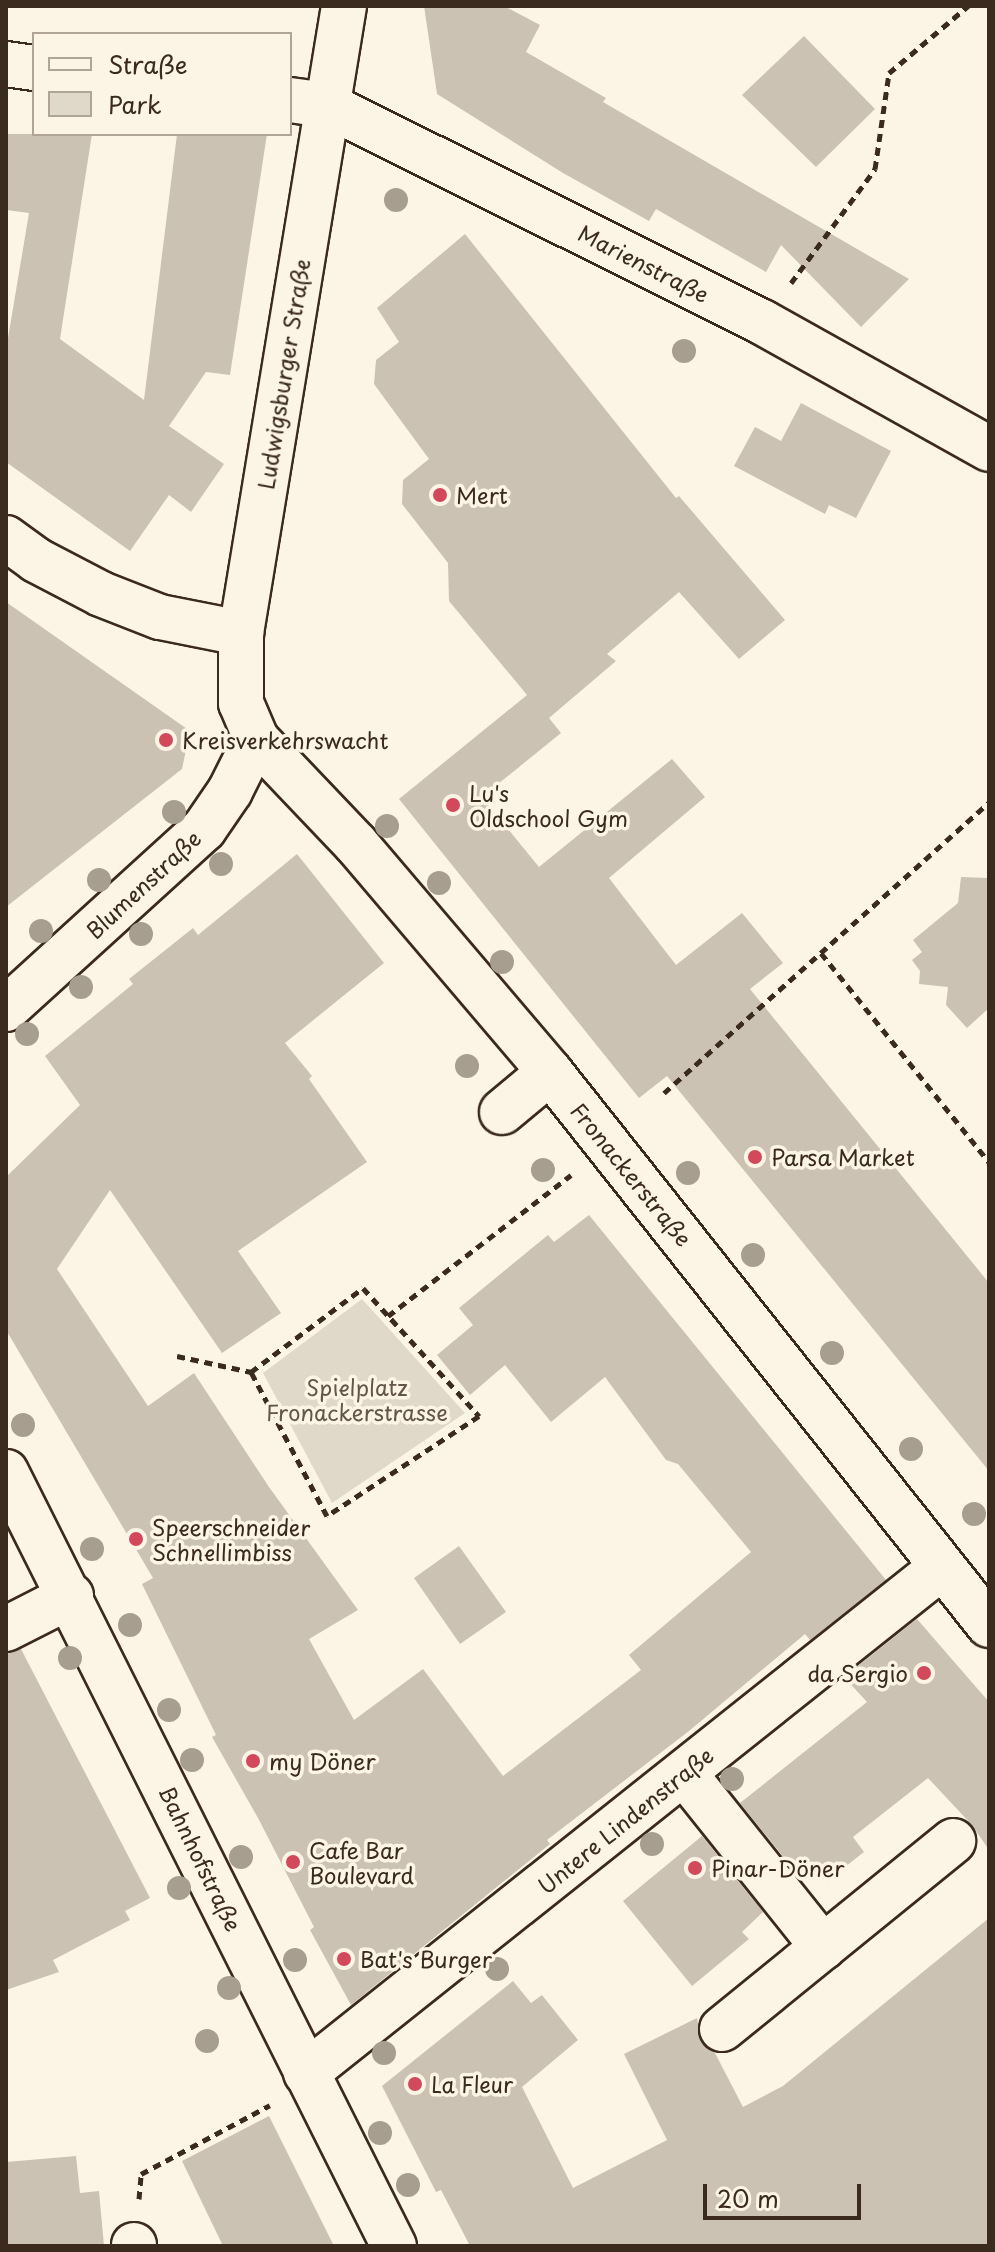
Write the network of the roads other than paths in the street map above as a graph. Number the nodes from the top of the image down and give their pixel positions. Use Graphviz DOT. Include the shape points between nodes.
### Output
graph roads {
  1 [pos="344,6"];
  2 [pos="6,64"];
  3 [pos="32,68"];
  4 [pos="309,102"];
  5 [pos="989,449"];
  6 [pos="6,538"];
  7 [pos="241,633"];
  8 [pos="256,739"];
  9 [pos="6,1009"];
  10 [pos="550,1072"];
  11 [pos="502,1112"];
  12 [pos="6,1472"];
  13 [pos="942,1567"];
  14 [pos="71,1596"];
  15 [pos="989,1625"];
  16 [pos="6,1629"];
  17 [pos="684,1773"];
  18 [pos="953,1841"];
  19 [pos="823,1947"];
  20 [pos="722,2029"];
  21 [pos="306,2073"];
  22 [pos="394,2246"];
  1 -- 4 [label="street, Ludwigsburger Straße"];
  2 -- 3 [label="street"];
  4 -- 5 [label="street, Marienstraße" via="762,322"];
  4 -- 7 [label="street, Ludwigsburger Straße"];
  6 -- 7 [label="street" via="101,594 160,617"];
  7 -- 8 [label="street, Ludwigsburger Straße" via="241,703"];
  8 -- 9 [label="street, Blumenstraße" via="204,829"];
  8 -- 10 [label="street, Fronackerstraße" via="356,844"];
  10 -- 11 [label="street"];
  10 -- 13 [label="street, Fronackerstraße"];
  12 -- 14 [label="street, Bahnhofstraße"];
  13 -- 15 [label="street, Fronackerstraße"];
  13 -- 17 [label="street, Untere Lindenstraße"];
  14 -- 16 [label="street"];
  14 -- 21 [label="street, Bahnhofstraße"];
  17 -- 19 [label="street"];
  17 -- 21 [label="street, Untere Lindenstraße"];
  18 -- 19 [label="street"];
  19 -- 20 [label="street"];
  21 -- 22 [label="street, Bahnhofstraße"];
}
